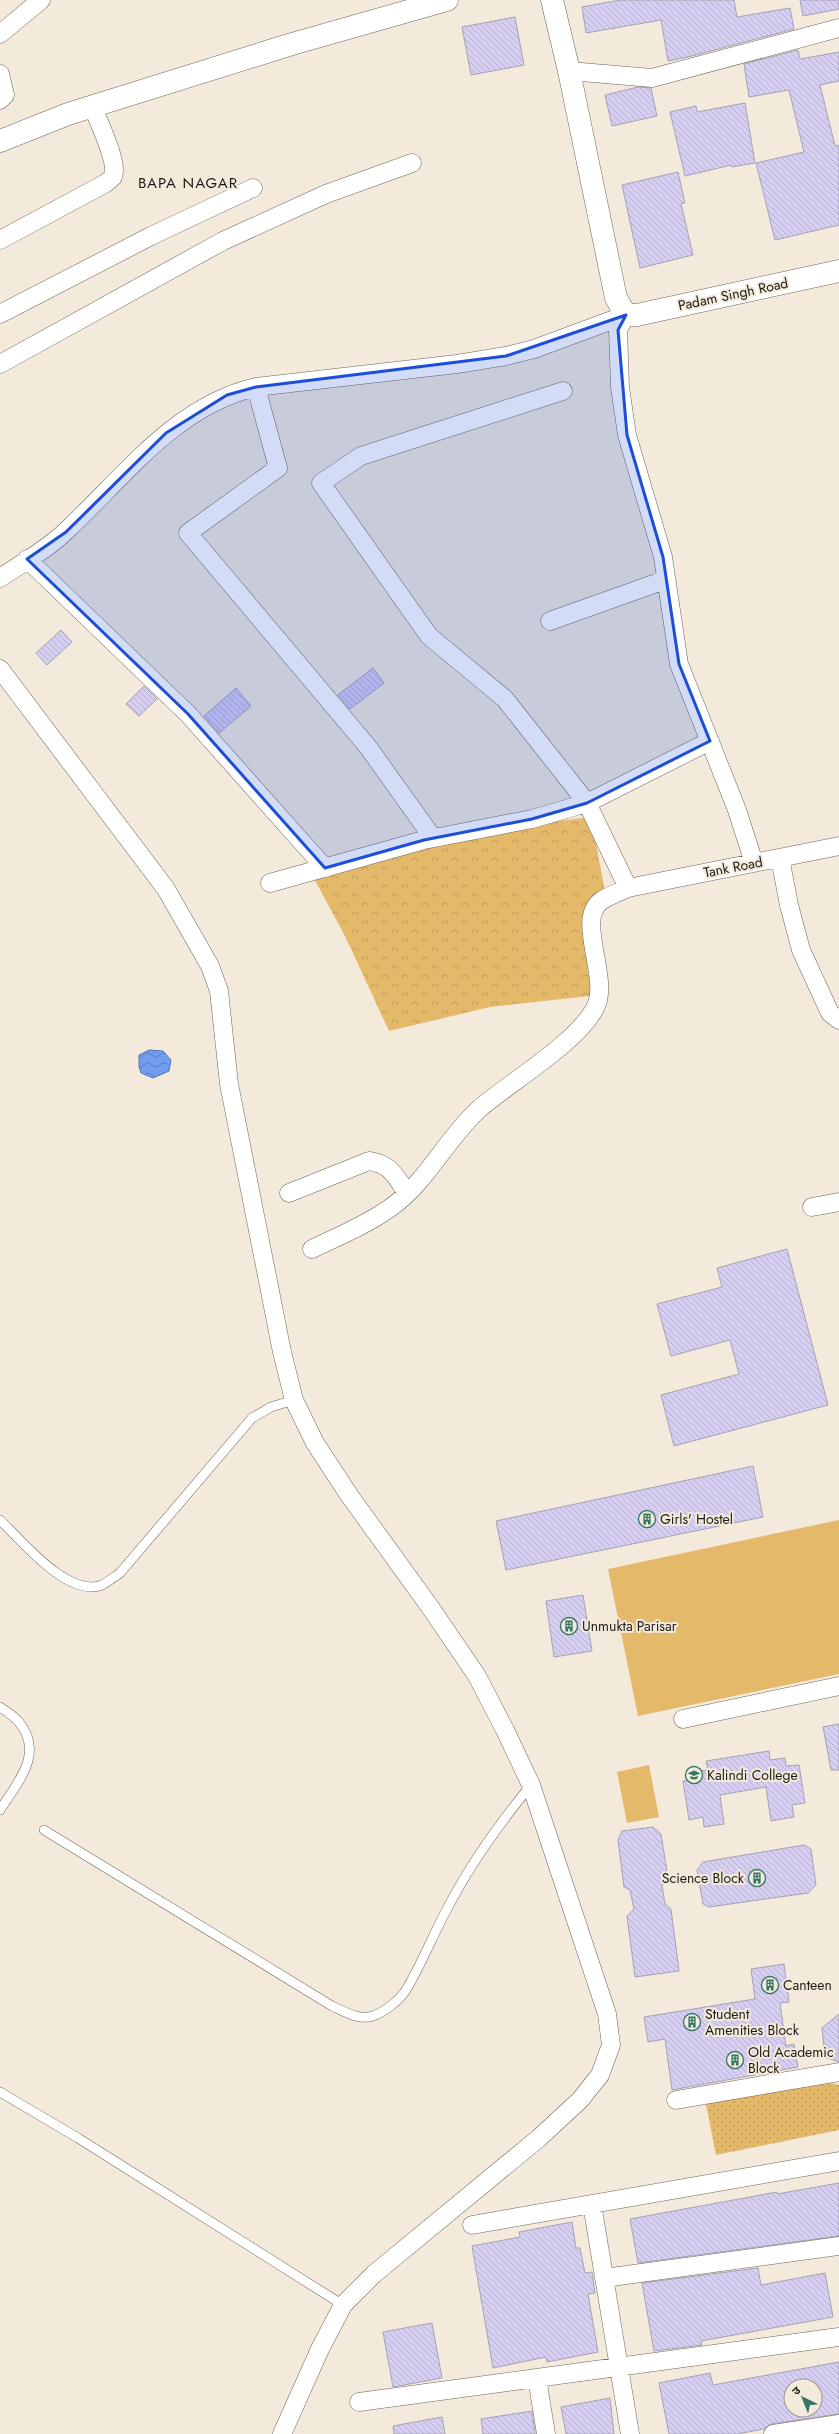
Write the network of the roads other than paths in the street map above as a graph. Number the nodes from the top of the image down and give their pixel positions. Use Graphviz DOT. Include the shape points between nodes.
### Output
graph roads {
  1 [pos="41,0"];
  2 [pos="446,0"];
  3 [pos="552,0"];
  4 [pos="839,28"];
  5 [pos="0,34"];
  6 [pos="569,71"];
  7 [pos="0,74"];
  8 [pos="0,100"];
  9 [pos="92,107"];
  10 [pos="0,141"];
  11 [pos="412,163"];
  12 [pos="253,188"];
  13 [pos="0,240"];
  14 [pos="839,271"];
  15 [pos="0,314"];
  16 [pos="626,314"];
  17 [pos="0,364"];
  18 [pos="256,387"];
  19 [pos="562,391"];
  20 [pos="27,559"];
  21 [pos="0,578"];
  22 [pos="666,580"];
  23 [pos="550,621"];
  24 [pos="0,669"];
  25 [pos="710,741"];
  26 [pos="587,803"];
  27 [pos="433,838"];
  28 [pos="839,846"];
  29 [pos="780,858"];
  30 [pos="754,863"];
  31 [pos="325,868"];
  32 [pos="270,883"];
  33 [pos="628,888"];
  34 [pos="839,1020"];
  35 [pos="289,1193"];
  36 [pos="407,1193"];
  37 [pos="839,1202"];
  38 [pos="812,1207"];
  39 [pos="312,1249"];
  40 [pos="294,1400"];
  41 [pos="0,1520"];
  42 [pos="839,1686"];
  43 [pos="0,1707"];
  44 [pos="684,1719"];
  45 [pos="531,1785"];
  46 [pos="0,1810"];
  47 [pos="44,1830"];
  48 [pos="839,2072"];
  49 [pos="0,2092"];
  50 [pos="676,2100"];
  51 [pos="839,2162"];
  52 [pos="592,2204"];
  53 [pos="472,2225"];
  54 [pos="839,2246"];
  55 [pos="604,2278"];
  56 [pos="343,2305"];
  57 [pos="839,2337"];
  58 [pos="618,2366"];
  59 [pos="537,2378"];
  60 [pos="359,2402"];
  61 [pos="839,2424"];
  62 [pos="282,2434"];
  63 [pos="546,2434"];
  64 [pos="630,2434"];
  65 [pos="773,2434"];
  1 -- 5 [label="street"];
  2 -- 9 [label="street" via="300,42"];
  3 -- 6 [label="street"];
  4 -- 6 [label="street" via="652,78"];
  6 -- 16 [label="street" via="616,298"];
  7 -- 8 [label="street" via="5,95"];
  9 -- 10 [label="street"];
  9 -- 13 [label="street" via="111,154 114,168 112,177 106,183"];
  11 -- 17 [label="street" via="326,194 223,241"];
  12 -- 15 [label="street" via="152,236"];
  14 -- 16 [label="street, Padam Singh Road" via="637,315"];
  16 -- 18 [label="street" via="534,349 506,356"];
  16 -- 22 [label="street" via="618,330 620,387 627,435 663,557"];
  18 -- 20 [label="street" via="214,401 166,433 66,532"];
  18 -- 27 [label="street" via="278,468 188,533 368,747"];
  19 -- 26 [label="street" via="361,456 321,483 429,636 505,699"];
  20 -- 21 [label="street"];
  20 -- 31 [label="street" via="188,714"];
  22 -- 23 [label="street"];
  22 -- 25 [label="street" via="679,664"];
  24 -- 40 [label="street" via="166,889 210,966 220,991 229,1084 282,1352"];
  25 -- 26 [label="street"];
  25 -- 30 [label="street"];
  26 -- 27 [label="street" via="532,819"];
  26 -- 33 [label="street"];
  27 -- 31 [label="street"];
  28 -- 29 [label="street, Tank Road"];
  29 -- 30 [label="street, Tank Road"];
  29 -- 34 [label="street" via="789,905 802,950 830,1013"];
  30 -- 33 [label="street, Tank Road"];
  31 -- 32 [label="street"];
  33 -- 36 [label="street, Tank Road" via="600,901 591,914 600,981 596,1008 580,1030 479,1110"];
  35 -- 36 [label="street" via="369,1161 382,1162"];
  36 -- 39 [label="street, Tank Road" via="391,1207 356,1228"];
  37 -- 38 [label="street"];
  40 -- 41 [label="lane" via="271,1407 252,1418 120,1573 101,1585 79,1586 60,1576"];
  40 -- 45 [label="street" via="315,1443 349,1496 477,1676"];
  42 -- 44 [label="street"];
  43 -- 46 [label="lane" via="19,1722 30,1741 29,1764"];
  45 -- 47 [label="lane" via="506,1815 475,1861 446,1910 405,1991 390,2006 372,2016 355,2016 332,2006"];
  45 -- 56 [label="street" via="607,2014 611,2045 600,2075 580,2100 539,2138 374,2274"];
  48 -- 50 [label="street"];
  49 -- 56 [label="lane" via="78,2138"];
  51 -- 52 [label="street"];
  52 -- 53 [label="street"];
  52 -- 55 [label="street"];
  54 -- 55 [label="street"];
  55 -- 58 [label="street"];
  56 -- 62 [label="street"];
  57 -- 58 [label="street"];
  58 -- 59 [label="street"];
  58 -- 64 [label="street"];
  59 -- 60 [label="street"];
  59 -- 63 [label="street"];
  61 -- 65 [label="street"];
}
